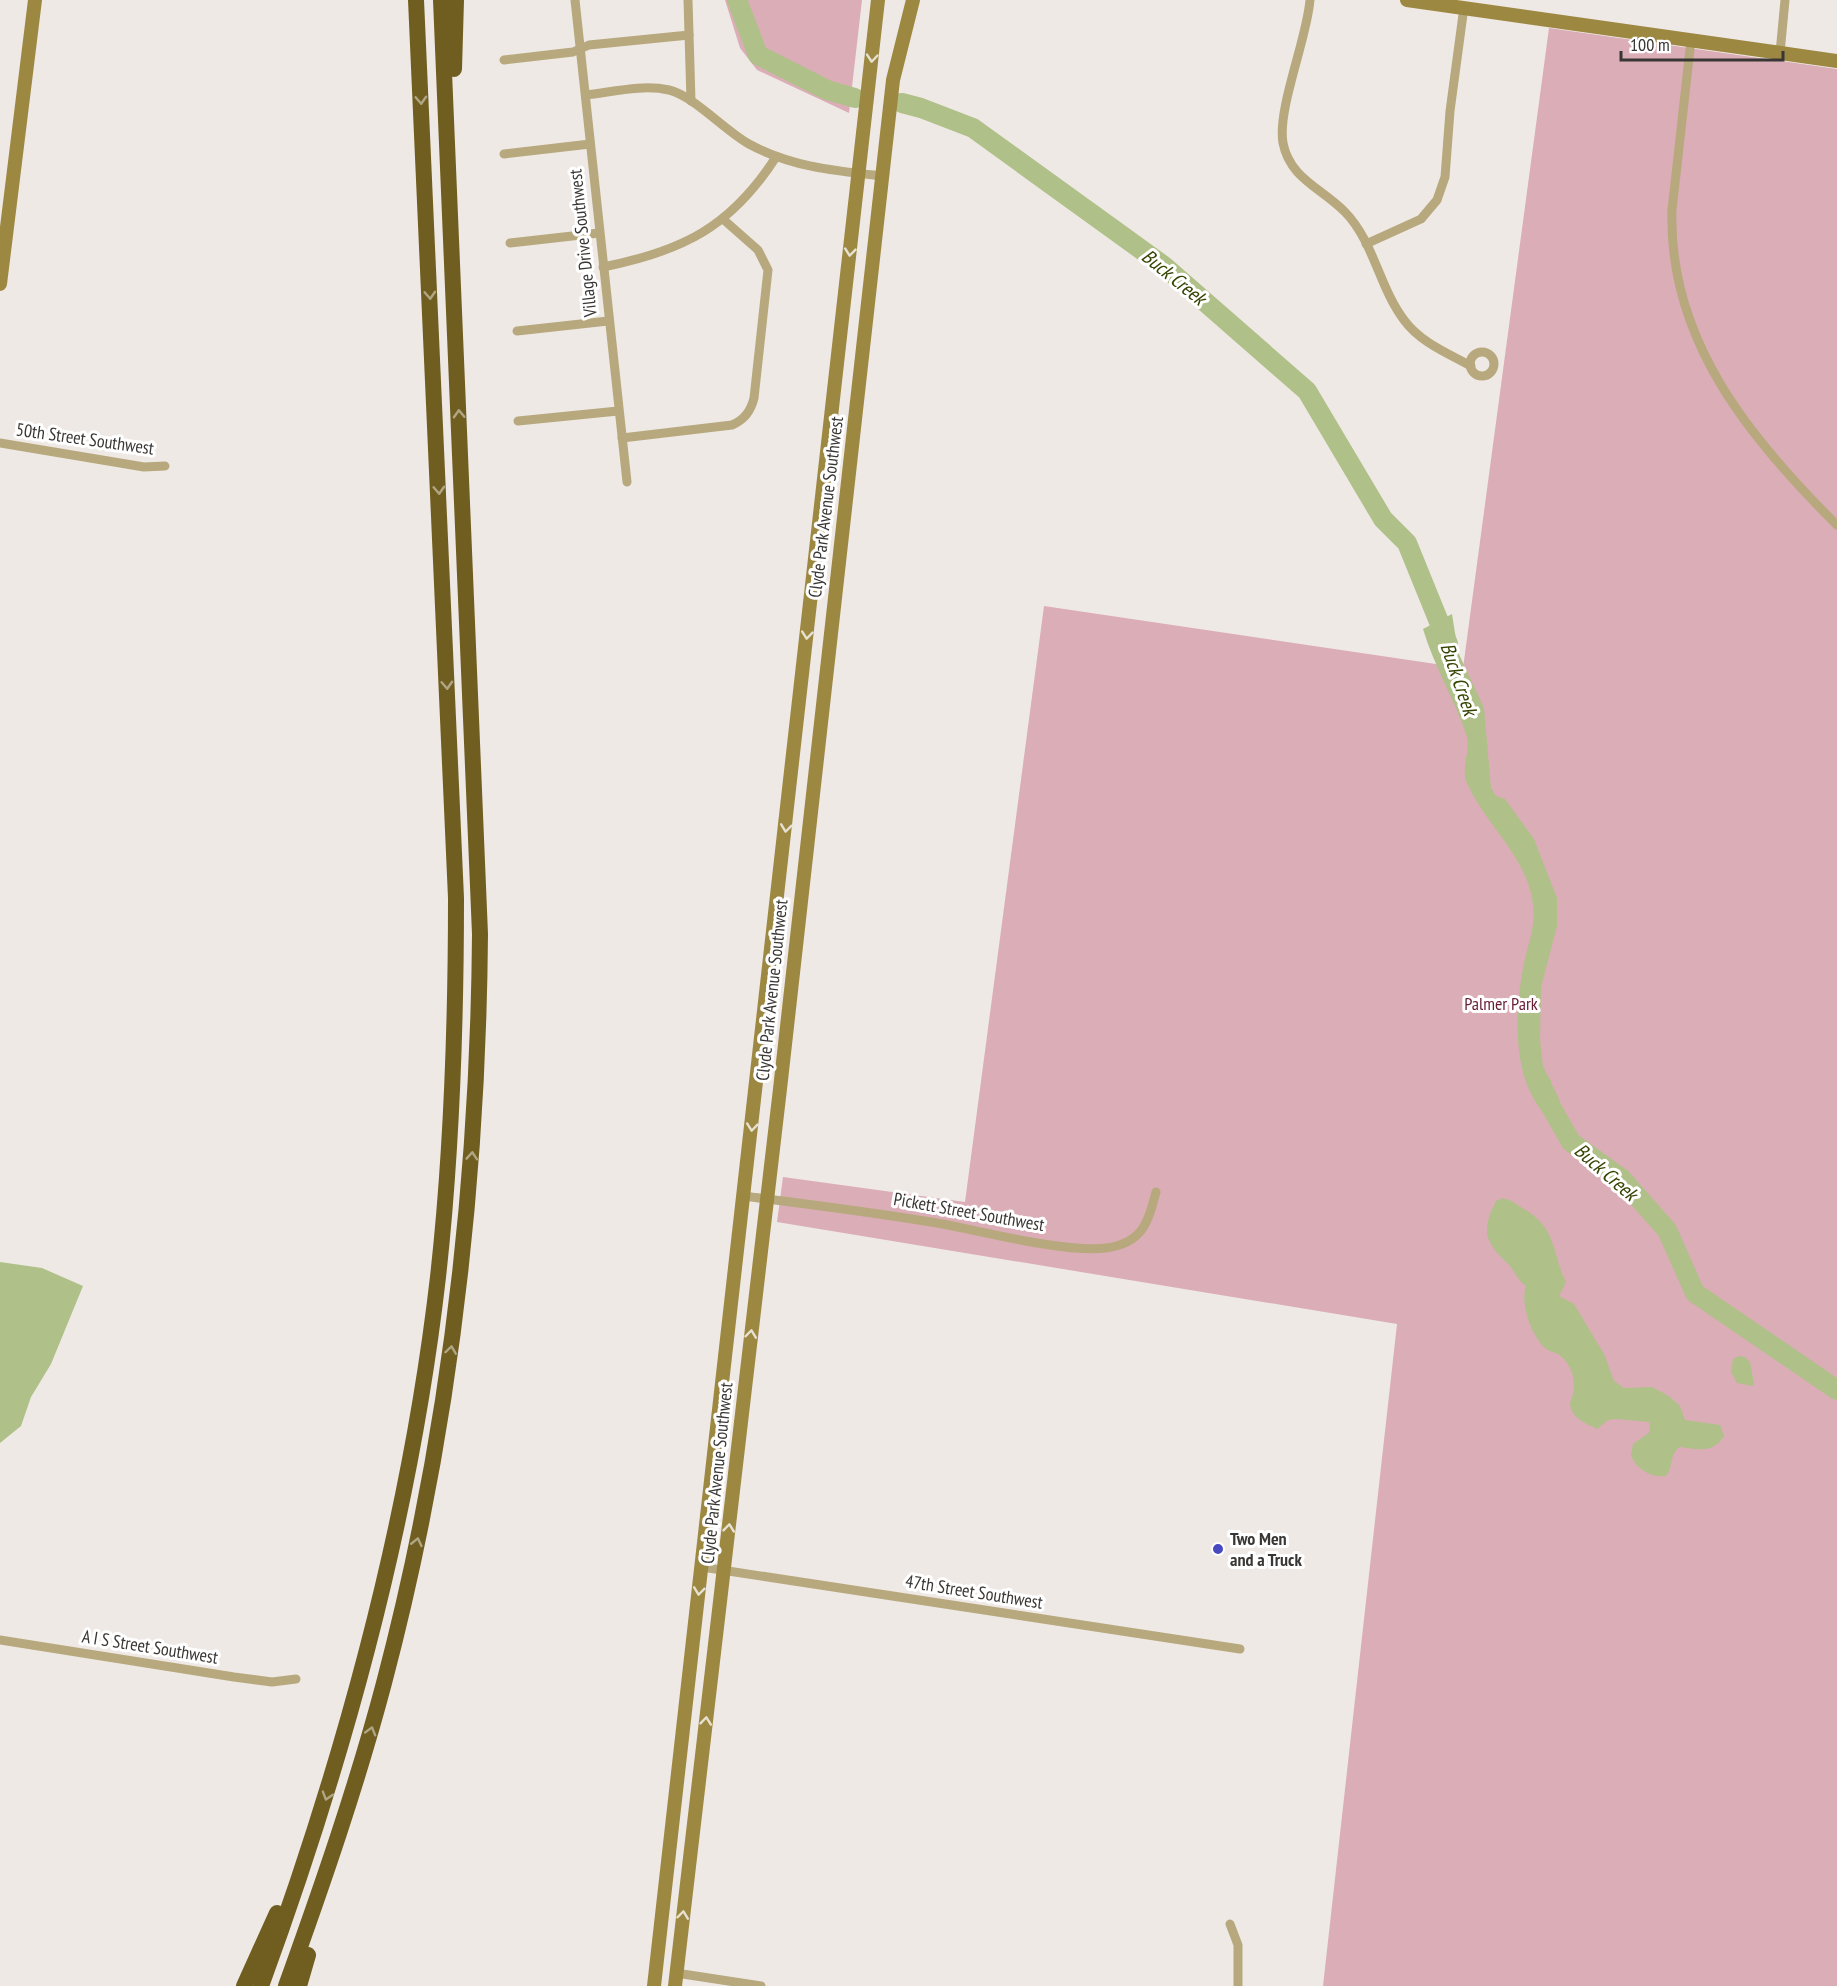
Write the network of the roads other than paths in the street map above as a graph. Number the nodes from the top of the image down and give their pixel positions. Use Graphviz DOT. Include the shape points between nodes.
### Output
graph roads {
  1 [pos="35,0"];
  2 [pos="414,0"];
  3 [pos="441,0"];
  4 [pos="456,0"];
  5 [pos="575,0"];
  6 [pos="688,0"];
  7 [pos="878,0"];
  8 [pos="913,0"];
  9 [pos="1310,0"];
  10 [pos="1407,0"];
  11 [pos="1785,0"];
  12 [pos="1464,7"];
  13 [pos="689,35"];
  14 [pos="1691,39"];
  15 [pos="580,49"];
  16 [pos="1780,53"];
  17 [pos="504,60"];
  18 [pos="1837,61"];
  19 [pos="586,95"];
  20 [pos="691,101"];
  21 [pos="590,144"];
  22 [pos="504,154"];
  23 [pos="777,157"];
  24 [pos="858,173"];
  25 [pos="882,176"];
  26 [pos="451,219"];
  27 [pos="724,220"];
  28 [pos="599,233"];
  29 [pos="510,243"];
  30 [pos="1366,244"];
  31 [pos="603,267"];
  32 [pos="0,284"];
  33 [pos="608,321"];
  34 [pos="517,331"];
  35 [pos="1471,366"];
  36 [pos="618,411"];
  37 [pos="518,421"];
  38 [pos="622,438"];
  39 [pos="0,443"];
  40 [pos="165,466"];
  41 [pos="627,482"];
  42 [pos="824,493"];
  43 [pos="846,496"];
  44 [pos="1837,525"];
  45 [pos="790,788"];
  46 [pos="813,790"];
  47 [pos="756,1087"];
  48 [pos="780,1089"];
  49 [pos="1156,1192"];
  50 [pos="744,1196"];
  51 [pos="767,1199"];
  52 [pos="702,1567"];
  53 [pos="724,1570"];
  54 [pos="0,1640"];
  55 [pos="1240,1649"];
  56 [pos="296,1679"];
  57 [pos="364,1756"];
  58 [pos="677,1776"];
  59 [pos="318,1822"];
  60 [pos="694,1827"];
  61 [pos="1230,1924"];
  62 [pos="675,1979"];
  63 [pos="244,1986"];
  64 [pos="261,1986"];
  65 [pos="286,1986"];
  66 [pos="299,1986"];
  67 [pos="654,1986"];
  68 [pos="761,1986"];
  69 [pos="1238,1986"];
  1 -- 32 [label="main road"];
  2 -- 59 [label="highway, one-way" via="455,887 452,1100 437,1280 415,1431 370,1646"];
  3 -- 26 [label="highway"];
  4 -- 26 [label="highway"];
  5 -- 15 [label="street, Village Drive Southwest"];
  6 -- 13 [label="street"];
  7 -- 24 [label="main road, Clyde Park Avenue Southwest, one-way"];
  8 -- 25 [label="main road, Clyde Park Avenue Southwest" via="893,80"];
  9 -- 30 [label="street" via="1284,118 1283,142 1291,165 1301,178 1346,213"];
  10 -- 12 [label="main road"];
  11 -- 16 [label="street"];
  12 -- 14 [label="main road"];
  12 -- 30 [label="street" via="1445,177 1437,200 1421,219"];
  13 -- 15 [label="street"];
  13 -- 20 [label="street"];
  14 -- 16 [label="main road"];
  14 -- 44 [label="street" via="1671,227 1682,301 1700,350 1737,412 1792,481"];
  15 -- 17 [label="street"];
  15 -- 19 [label="street, Village Drive Southwest"];
  16 -- 18 [label="main road"];
  19 -- 20 [label="street" via="664,89"];
  19 -- 21 [label="street, Village Drive Southwest"];
  20 -- 23 [label="street" via="724,129"];
  21 -- 22 [label="street"];
  21 -- 28 [label="street, Village Drive Southwest"];
  23 -- 24 [label="street" via="814,168"];
  23 -- 27 [label="street" via="760,182"];
  24 -- 25 [label="street"];
  24 -- 42 [label="main road, Clyde Park Avenue Southwest, one-way"];
  25 -- 43 [label="main road, Clyde Park Avenue Southwest"];
  57 -- 26 [label="highway, one-way" via="406,1593 443,1410 474,1132 480,934"];
  27 -- 31 [label="street" via="657,255"];
  27 -- 38 [label="street" via="758,250 768,270 751,409 732,425"];
  28 -- 29 [label="street"];
  28 -- 31 [label="street, Village Drive Southwest"];
  30 -- 35 [label="street" via="1403,319 1420,337"];
  31 -- 33 [label="street, Village Drive Southwest"];
  33 -- 34 [label="street"];
  33 -- 36 [label="street, Village Drive Southwest"];
  36 -- 37 [label="street"];
  36 -- 38 [label="street, Village Drive Southwest"];
  38 -- 41 [label="street, Village Drive Southwest"];
  39 -- 40 [label="street, 50th Street Southwest" via="144,467"];
  42 -- 43 [label="main road"];
  42 -- 45 [label="main road, Clyde Park Avenue Southwest, one-way"];
  43 -- 46 [label="main road, Clyde Park Avenue Southwest"];
  45 -- 46 [label="main road"];
  45 -- 47 [label="main road, Clyde Park Avenue Southwest, one-way"];
  46 -- 48 [label="main road, Clyde Park Avenue Southwest"];
  47 -- 48 [label="main road"];
  47 -- 50 [label="main road, Clyde Park Avenue Southwest, one-way"];
  48 -- 51 [label="main road, Clyde Park Avenue Southwest"];
  49 -- 51 [label="street, Pickett Street Southwest" via="1148,1223 1138,1234 1106,1248 1063,1245"];
  50 -- 51 [label="street, Pickett Street Southwest"];
  50 -- 52 [label="main road, Clyde Park Avenue Southwest"];
  53 -- 51 [label="main road, Clyde Park Avenue Southwest, one-way"];
  52 -- 53 [label="street, 47th Street Southwest"];
  52 -- 58 [label="main road, Clyde Park Avenue Southwest, one-way"];
  53 -- 55 [label="street, 47th Street Southwest"];
  60 -- 53 [label="main road, Clyde Park Avenue Southwest, one-way"];
  54 -- 56 [label="street, A I S Street Southwest" via="234,1677 272,1682"];
  57 -- 65 [label="highway"];
  57 -- 66 [label="highway"];
  58 -- 60 [label="main road" via="680,1821 687,1828"];
  58 -- 67 [label="main road, Clyde Park Avenue Southwest"];
  59 -- 63 [label="highway"];
  59 -- 64 [label="highway"];
  62 -- 60 [label="main road, Clyde Park Avenue Southwest, one-way"];
  61 -- 69 [label="street" via="1239,1952"];
  62 -- 68 [label="street"];
}
